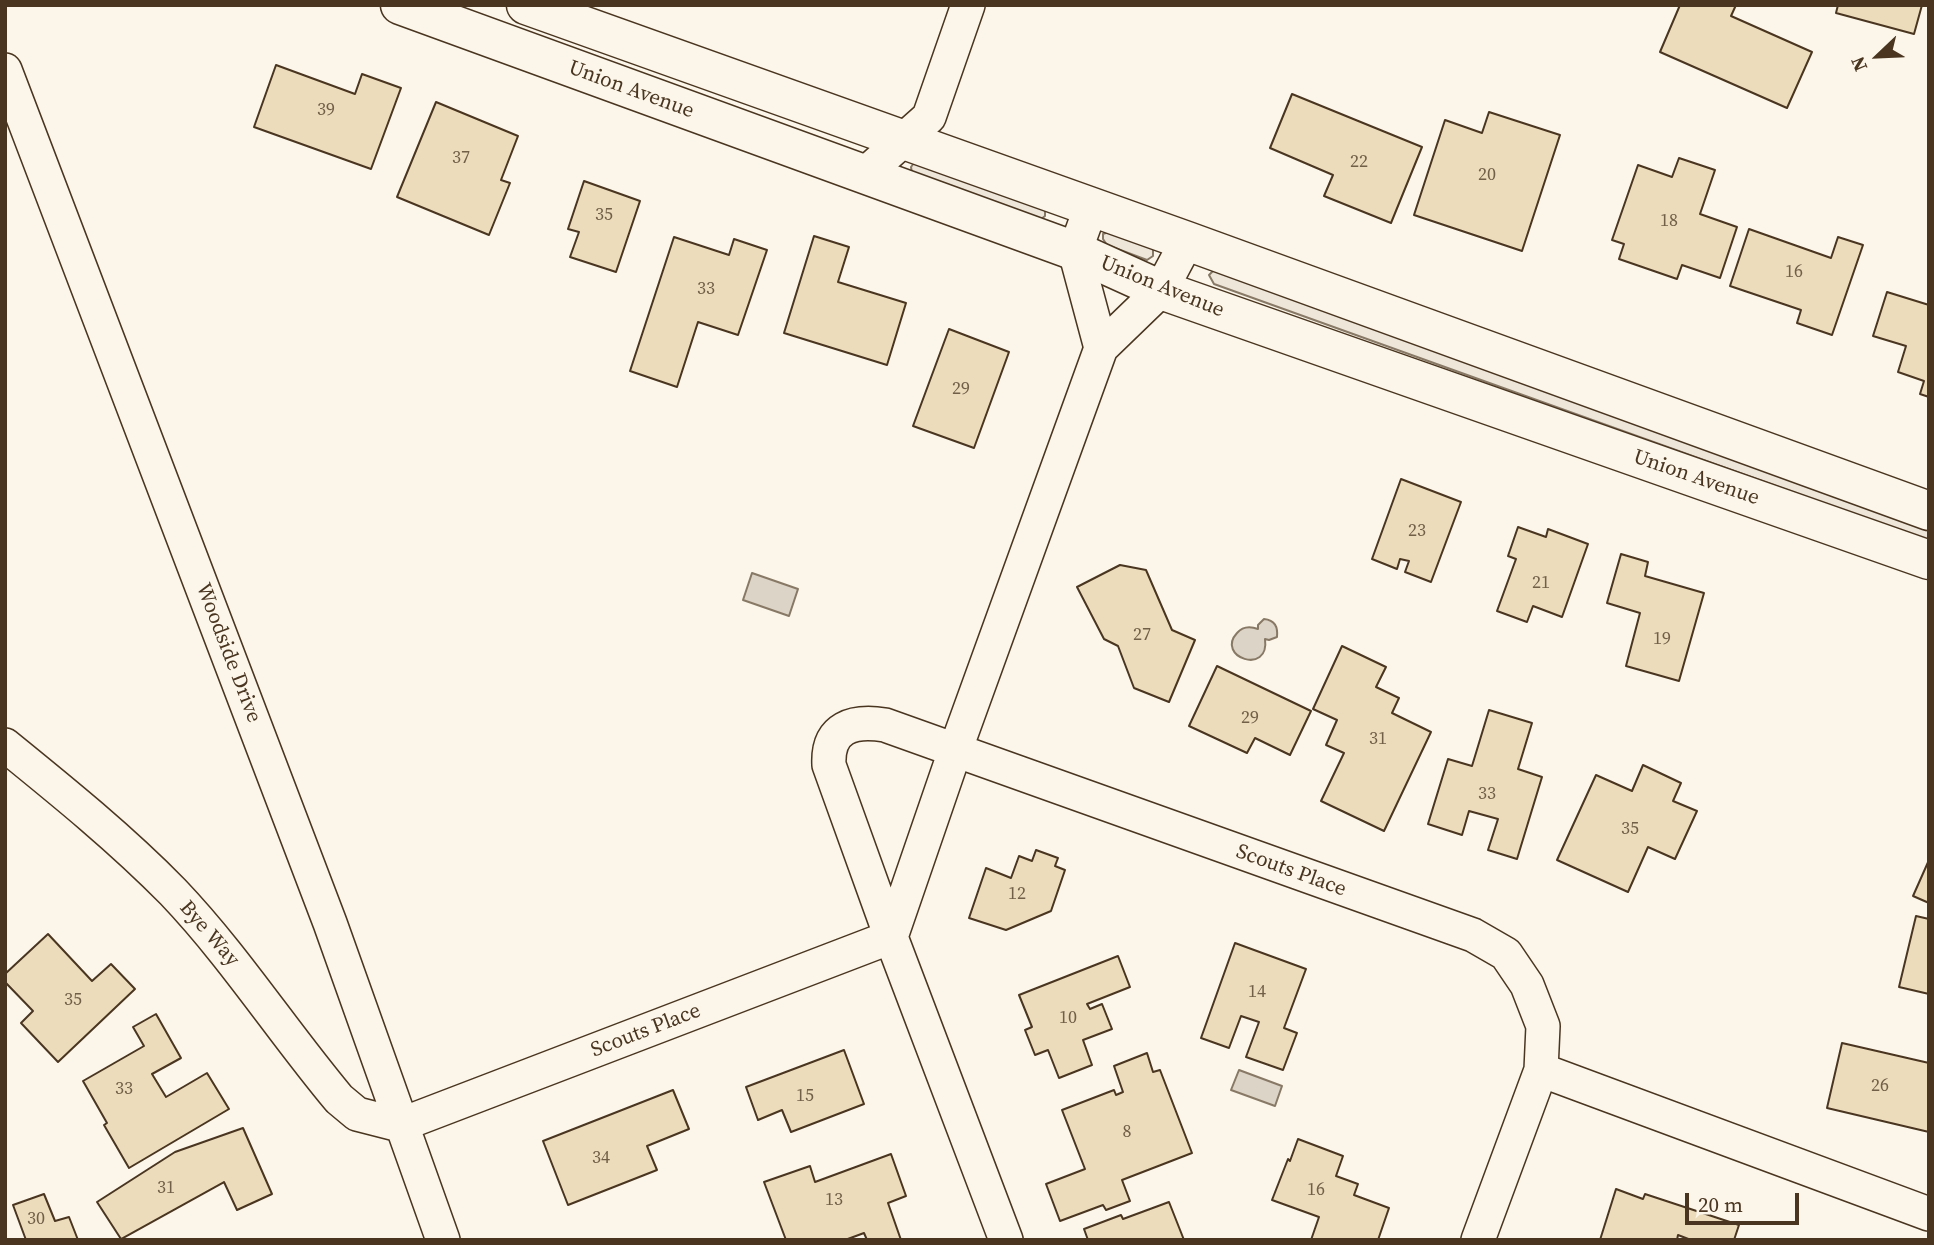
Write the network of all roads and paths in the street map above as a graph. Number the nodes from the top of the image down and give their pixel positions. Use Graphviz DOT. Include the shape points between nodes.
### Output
graph roads {
  1 [pos="400,5"];
  2 [pos="526,5"];
  3 [pos="968,5"];
  4 [pos="5,70"];
  5 [pos="902,140"];
  6 [pos="864,175"];
  7 [pos="1091,207"];
  8 [pos="1187,241"];
  9 [pos="1075,251"];
  10 [pos="1161,290"];
  11 [pos="1101,348"];
  12 [pos="1929,511"];
  13 [pos="1929,560"];
  14 [pos="5,745"];
  15 [pos="955,751"];
  16 [pos="891,937"];
  17 [pos="1541,1070"];
  18 [pos="400,1125"];
  19 [pos="1929,1214"];
  20 [pos="443,1240"];
  21 [pos="1006,1240"];
  22 [pos="1478,1240"];
  1 -- 6 [label="street, Union Avenue"];
  2 -- 5 [label="street, Union Avenue"];
  3 -- 5 [label="street" via="929,117"];
  4 -- 18 [label="street, Woodside Drive" via="330,923"];
  5 -- 6 [label="street"];
  5 -- 7 [label="street, Union Avenue"];
  6 -- 9 [label="street, Union Avenue"];
  7 -- 8 [label="street, Union Avenue"];
  7 -- 9 [label="street"];
  8 -- 10 [label="street"];
  8 -- 12 [label="street, Union Avenue"];
  9 -- 10 [label="street, Union Avenue"];
  9 -- 11 [label="street"];
  10 -- 11 [label="street"];
  10 -- 13 [label="street, Union Avenue"];
  11 -- 15 [label="street"];
  14 -- 18 [label="street, Bye Way" via="113,834 174,893 241,971 339,1099 357,1114"];
  15 -- 16 [label="street"];
  15 -- 16 [label="street, Scouts Place" via="886,725 864,722 842,730 831,741 829,765"];
  15 -- 17 [label="street, Scouts Place" via="1473,935 1506,954 1527,985 1543,1026"];
  16 -- 18 [label="street, Scouts Place"];
  16 -- 21 [label="street, Scouts Place"];
  17 -- 19 [label="street"];
  17 -- 22 [label="street, Scouts Place"];
  18 -- 20 [label="street, Woodside Drive"];
}
